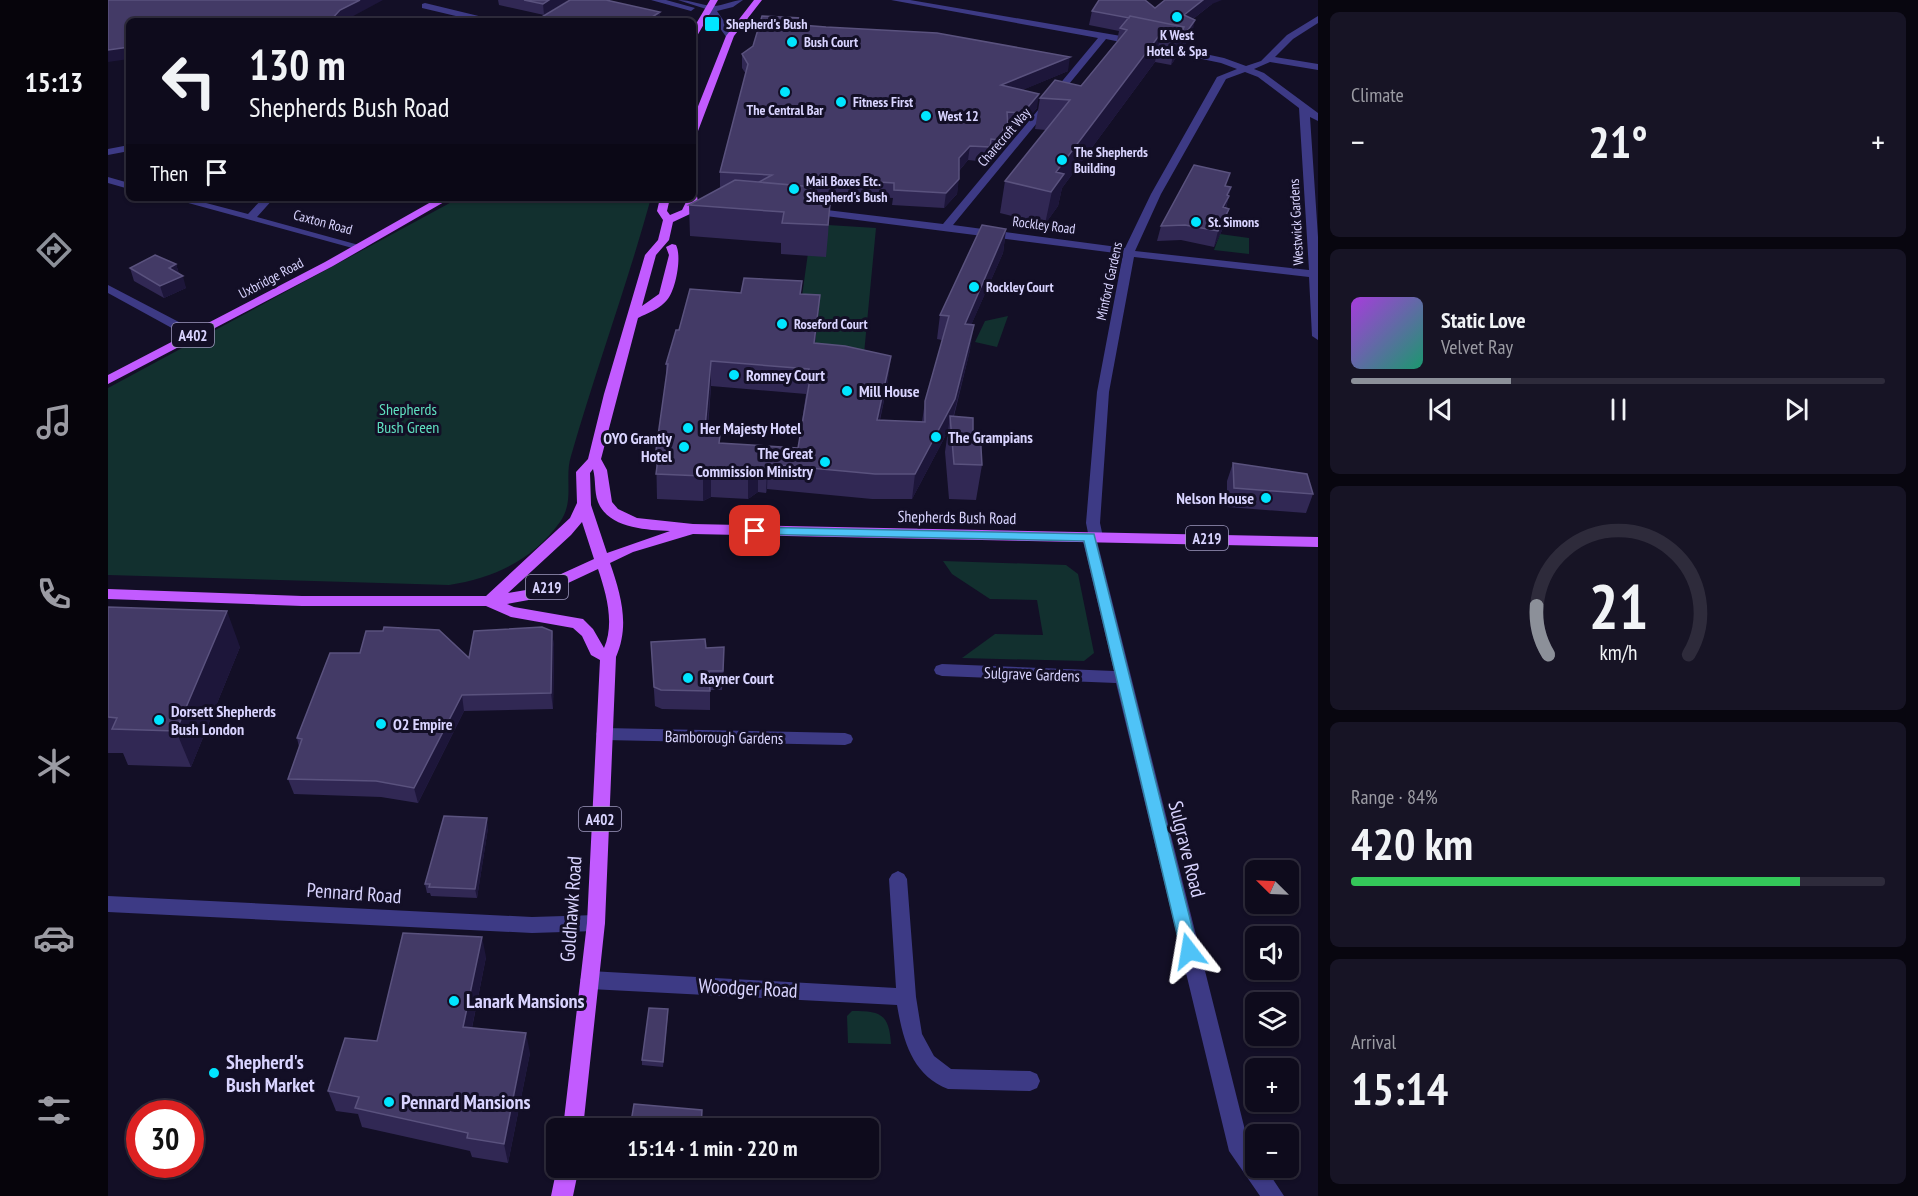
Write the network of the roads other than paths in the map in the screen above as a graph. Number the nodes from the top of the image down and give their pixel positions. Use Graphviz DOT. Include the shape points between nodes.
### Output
graph roads {
  1 [pos="655,0"];
  2 [pos="714,0"];
  3 [pos="739,0"];
  4 [pos="758,0"];
  5 [pos="895,0"];
  6 [pos="684,4"];
  7 [pos="424,6"];
  8 [pos="710,9"];
  9 [pos="475,18"];
  10 [pos="1318,18"];
  11 [pos="696,31"];
  12 [pos="730,36"];
  13 [pos="1104,36"];
  14 [pos="1268,59"];
  15 [pos="1245,67"];
  16 [pos="1318,67"];
  17 [pos="1303,106"];
  18 [pos="1318,118"];
  19 [pos="696,121"];
  20 [pos="126,149"];
  21 [pos="108,152"];
  22 [pos="108,180"];
  23 [pos="126,185"];
  24 [pos="186,201"];
  25 [pos="266,201"];
  26 [pos="441,201"];
  27 [pos="664,201"];
  28 [pos="696,201"];
  29 [pos="799,210"];
  30 [pos="250,218"];
  31 [pos="668,220"];
  32 [pos="946,227"];
  33 [pos="360,247"];
  34 [pos="672,247"];
  35 [pos="1129,251"];
  36 [pos="1316,275"];
  37 [pos="108,288"];
  38 [pos="635,315"];
  39 [pos="194,335"];
  40 [pos="1318,336"];
  41 [pos="108,380"];
  42 [pos="594,460"];
  43 [pos="583,504"];
  44 [pos="692,529"];
  45 [pos="1093,537"];
  46 [pos="1318,542"];
  47 [pos="602,561"];
  48 [pos="108,594"];
  49 [pos="490,601"];
  50 [pos="608,657"];
  51 [pos="942,670"];
  52 [pos="1122,677"];
  53 [pos="604,734"];
  54 [pos="845,739"];
  55 [pos="898,879"];
  56 [pos="108,904"];
  57 [pos="596,923"];
  58 [pos="590,980"];
  59 [pos="906,997"];
  60 [pos="1030,1081"];
  61 [pos="574,1118"];
  62 [pos="566,1178"];
  63 [pos="562,1196"];
  64 [pos="1273,1196"];
  1 -- 6 [label="street"];
  2 -- 8 [label="main road"];
  3 -- 8 [label="street"];
  4 -- 12 [label="main road"];
  5 -- 13 [label="street"];
  6 -- 8 [label="street"];
  7 -- 9 [label="street"];
  8 -- 11 [label="main road"];
  8 -- 12 [label="street"];
  10 -- 14 [label="street"];
  12 -- 19 [label="main road" via="706,87"];
  13 -- 15 [label="street"];
  13 -- 32 [label="street, Charecroft Way"];
  14 -- 15 [label="street, Minford Gardens"];
  14 -- 16 [label="street"];
  15 -- 17 [label="street"];
  15 -- 35 [label="street, Minford Gardens" via="1222,77 1156,194"];
  17 -- 18 [label="street"];
  17 -- 36 [label="street, Westwick Gardens"];
  20 -- 21 [label="street"];
  22 -- 23 [label="street"];
  24 -- 30 [label="street, Caxton Road"];
  25 -- 30 [label="street"];
  26 -- 33 [label="main road, Uxbridge Road / A402"];
  27 -- 31 [label="main road, A402" via="662,211"];
  28 -- 31 [label="main road" via="686,212"];
  29 -- 32 [label="street, Rockley Road"];
  30 -- 33 [label="street, Caxton Road"];
  31 -- 38 [label="main road, A402" via="663,240 651,255"];
  32 -- 35 [label="street, Rockley Road"];
  33 -- 39 [label="main road, Uxbridge Road / A402"];
  34 -- 38 [label="main road" via="675,255 665,295"];
  35 -- 36 [label="street, Rockley Road"];
  35 -- 45 [label="street, Minford Gardens" via="1103,392"];
  36 -- 40 [label="street, Westwick Gardens"];
  37 -- 39 [label="street"];
  38 -- 42 [label="main road, A402"];
  39 -- 41 [label="main road, Uxbridge Road / A402"];
  42 -- 43 [label="main road, A402" via="583,472"];
  42 -- 44 [label="main road, A219" via="602,472 603,503 610,511 640,523"];
  43 -- 47 [label="main road, A402"];
  43 -- 49 [label="main road" via="566,532"];
  44 -- 45 [label="main road, Shepherds Bush Road / A219"];
  44 -- 47 [label="main road, Shepherds Bush Road / A219"];
  45 -- 46 [label="main road, Shepherds Bush Road / A219"];
  45 -- 52 [label="street, Sulgrave Road"];
  47 -- 49 [label="main road, A219" via="529,595"];
  47 -- 50 [label="main road, Goldhawk Road / A402" via="617,613 616,645"];
  48 -- 49 [label="main road" via="302,601"];
  49 -- 50 [label="main road" via="511,612 578,623 597,651"];
  50 -- 53 [label="main road, Goldhawk Road / A402"];
  51 -- 52 [label="street, Sulgrave Gardens"];
  52 -- 64 [label="street, Sulgrave Road" via="1240,1151"];
  53 -- 54 [label="street, Bamborough Gardens"];
  53 -- 57 [label="main road, Goldhawk Road / A402"];
  55 -- 59 [label="street"];
  56 -- 57 [label="street, Pennard Road" via="532,925"];
  57 -- 58 [label="main road, Goldhawk Road / A402"];
  58 -- 59 [label="street, Woodger Road"];
  58 -- 61 [label="main road, Goldhawk Road / A402"];
  59 -- 60 [label="street" via="913,1040 936,1072 948,1079"];
  62 -- 63 [label="main road"];
}
